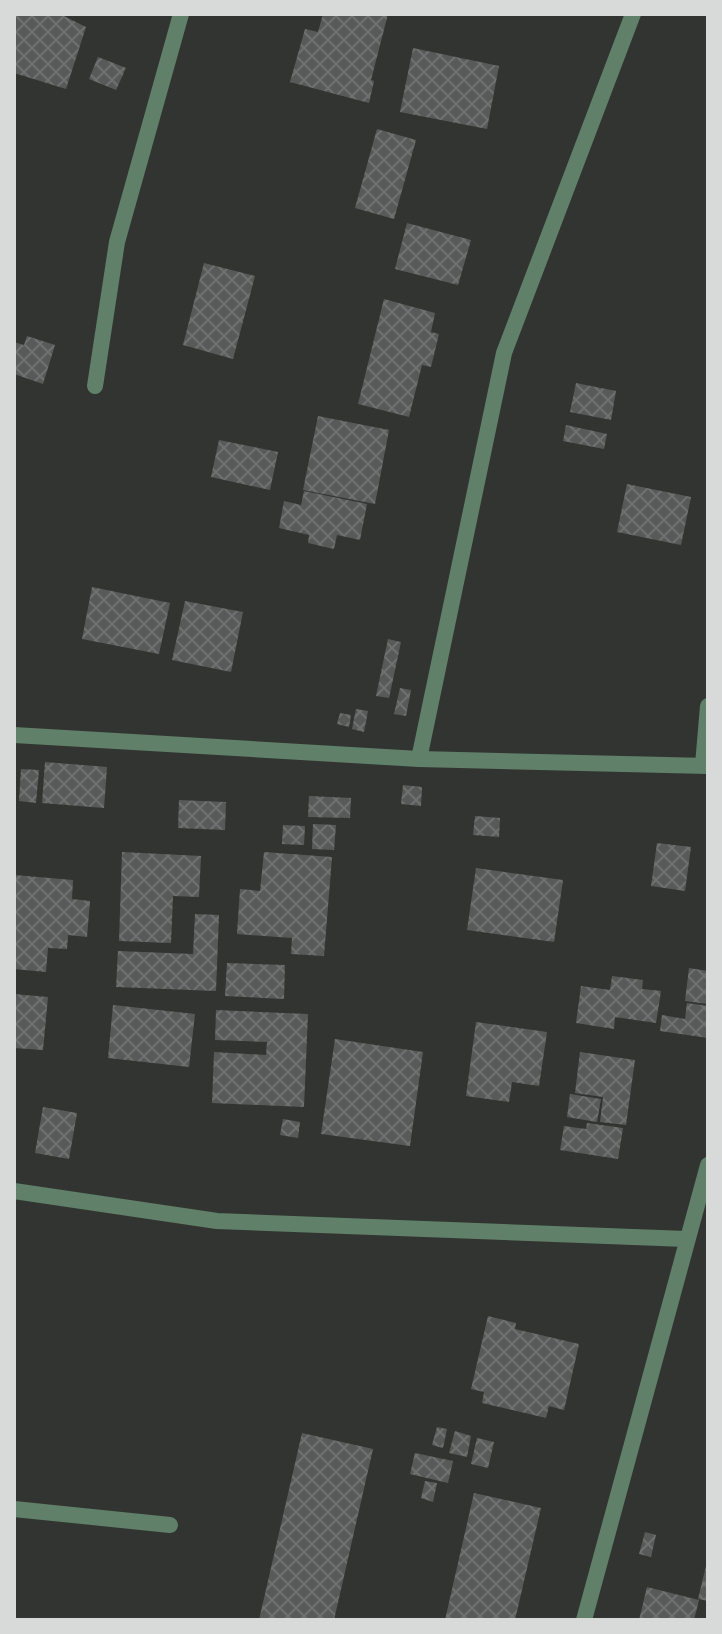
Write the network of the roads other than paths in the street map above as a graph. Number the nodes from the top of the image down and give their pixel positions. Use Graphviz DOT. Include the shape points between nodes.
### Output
graph roads {
  1 [pos="181,14"];
  2 [pos="633,14"];
  3 [pos="95,386"];
  4 [pos="708,706"];
  5 [pos="14,735"];
  6 [pos="419,759"];
  7 [pos="705,766"];
  8 [pos="708,1165"];
  9 [pos="14,1191"];
  10 [pos="686,1239"];
  11 [pos="14,1509"];
  12 [pos="170,1525"];
  13 [pos="584,1620"];
  1 -- 3 [label="street" via="117,242"];
  2 -- 6 [label="street" via="504,353"];
  4 -- 7 [label="street"];
  5 -- 6 [label="street"];
  6 -- 7 [label="street"];
  8 -- 10 [label="street"];
  9 -- 10 [label="street" via="217,1221"];
  10 -- 13 [label="street"];
  11 -- 12 [label="street"];
}
